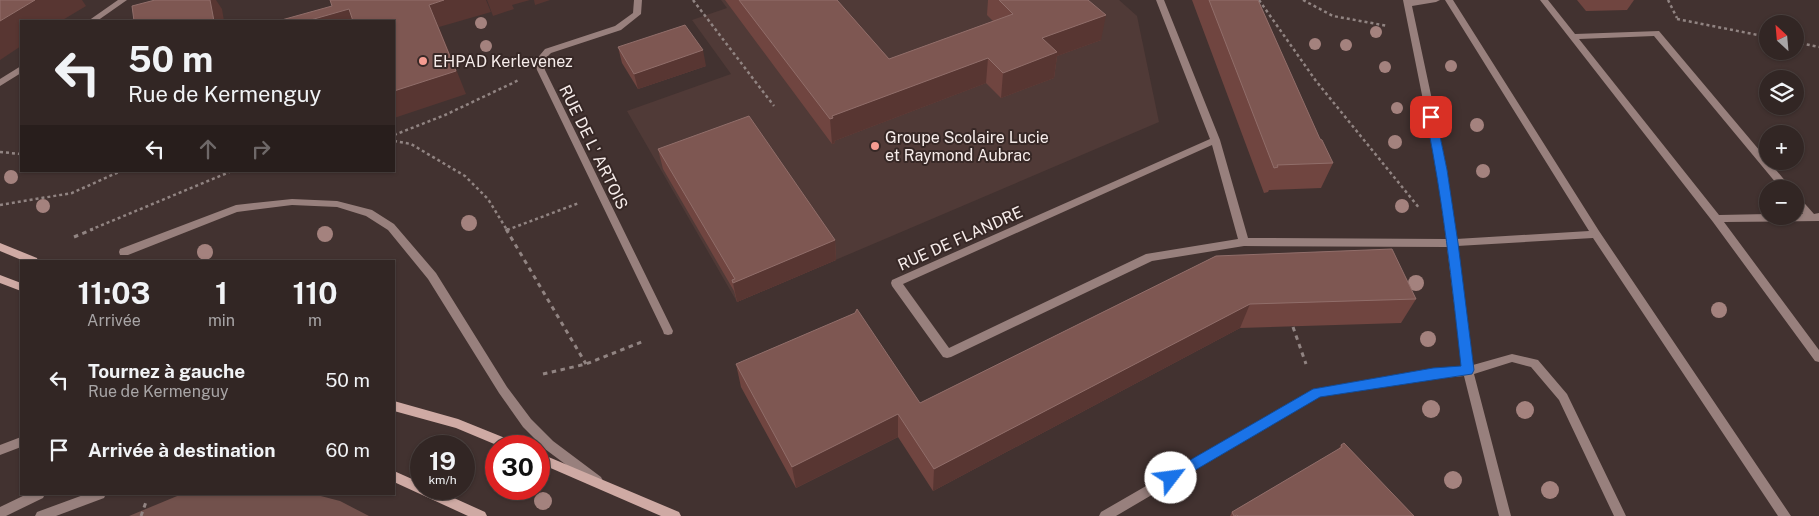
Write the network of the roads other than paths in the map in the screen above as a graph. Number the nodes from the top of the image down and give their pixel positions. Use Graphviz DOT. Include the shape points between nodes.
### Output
graph roads {
  1 [pos="123,0"];
  2 [pos="638,0"];
  3 [pos="1160,0"];
  4 [pos="1436,0"];
  5 [pos="1449,0"];
  6 [pos="1544,0"];
  7 [pos="1408,2"];
  8 [pos="93,20"];
  9 [pos="1574,37"];
  10 [pos="20,70"];
  11 [pos="0,83"];
  12 [pos="1215,140"];
  13 [pos="1779,180"];
  14 [pos="1804,207"];
  15 [pos="1815,217"];
  16 [pos="1716,219"];
  17 [pos="1596,234"];
  18 [pos="1244,242"];
  19 [pos="1453,243"];
  20 [pos="0,247"];
  21 [pos="124,252"];
  22 [pos="31,260"];
  23 [pos="0,279"];
  24 [pos="20,287"];
  25 [pos="668,331"];
  26 [pos="1819,358"];
  27 [pos="1468,370"];
  28 [pos="395,406"];
  29 [pos="485,435"];
  30 [pos="20,442"];
  31 [pos="0,450"];
  32 [pos="550,463"];
  33 [pos="395,477"];
  34 [pos="408,483"];
  35 [pos="602,484"];
  36 [pos="37,495"];
  37 [pos="97,495"];
  38 [pos="0,513"];
  39 [pos="41,516"];
  40 [pos="481,516"];
  41 [pos="675,516"];
  42 [pos="1105,516"];
  43 [pos="1505,516"];
  44 [pos="1620,516"];
  45 [pos="1786,516"];
  1 -- 8 [label="street"];
  2 -- 25 [label="street, RUE DE L' ARTOIS" via="637,14 618,28 548,51 539,61 540,70"];
  3 -- 12 [label="street"];
  4 -- 7 [label="street"];
  5 -- 17 [label="street"];
  6 -- 9 [label="street"];
  7 -- 19 [label="street" via="1442,170"];
  9 -- 13 [label="street" via="1656,33"];
  9 -- 16 [label="street"];
  10 -- 11 [label="street"];
  12 -- 18 [label="street"];
  12 -- 18 [label="street, RUE DE FLANDRE" via="896,283 948,354 1150,257"];
  14 -- 15 [label="street"];
  15 -- 16 [label="street"];
  16 -- 26 [label="street"];
  17 -- 19 [label="street, RUE DE FLANDRE"];
  17 -- 45 [label="street"];
  18 -- 19 [label="street, RUE DE FLANDRE"];
  19 -- 27 [label="street"];
  20 -- 22 [label="main road"];
  21 -- 35 [label="street" via="236,209 292,202 337,204 369,213 391,227 432,276 527,423 550,445"];
  23 -- 24 [label="main road"];
  27 -- 42 [label="street" via="1318,392"];
  27 -- 43 [label="street"];
  27 -- 44 [label="street" via="1512,358 1534,363 1563,396"];
  28 -- 29 [label="main road"];
  30 -- 31 [label="street"];
  32 -- 35 [label="main road"];
  33 -- 34 [label="street"];
  34 -- 40 [label="main road"];
  35 -- 41 [label="main road"];
  36 -- 38 [label="street"];
  37 -- 39 [label="street"];
}
